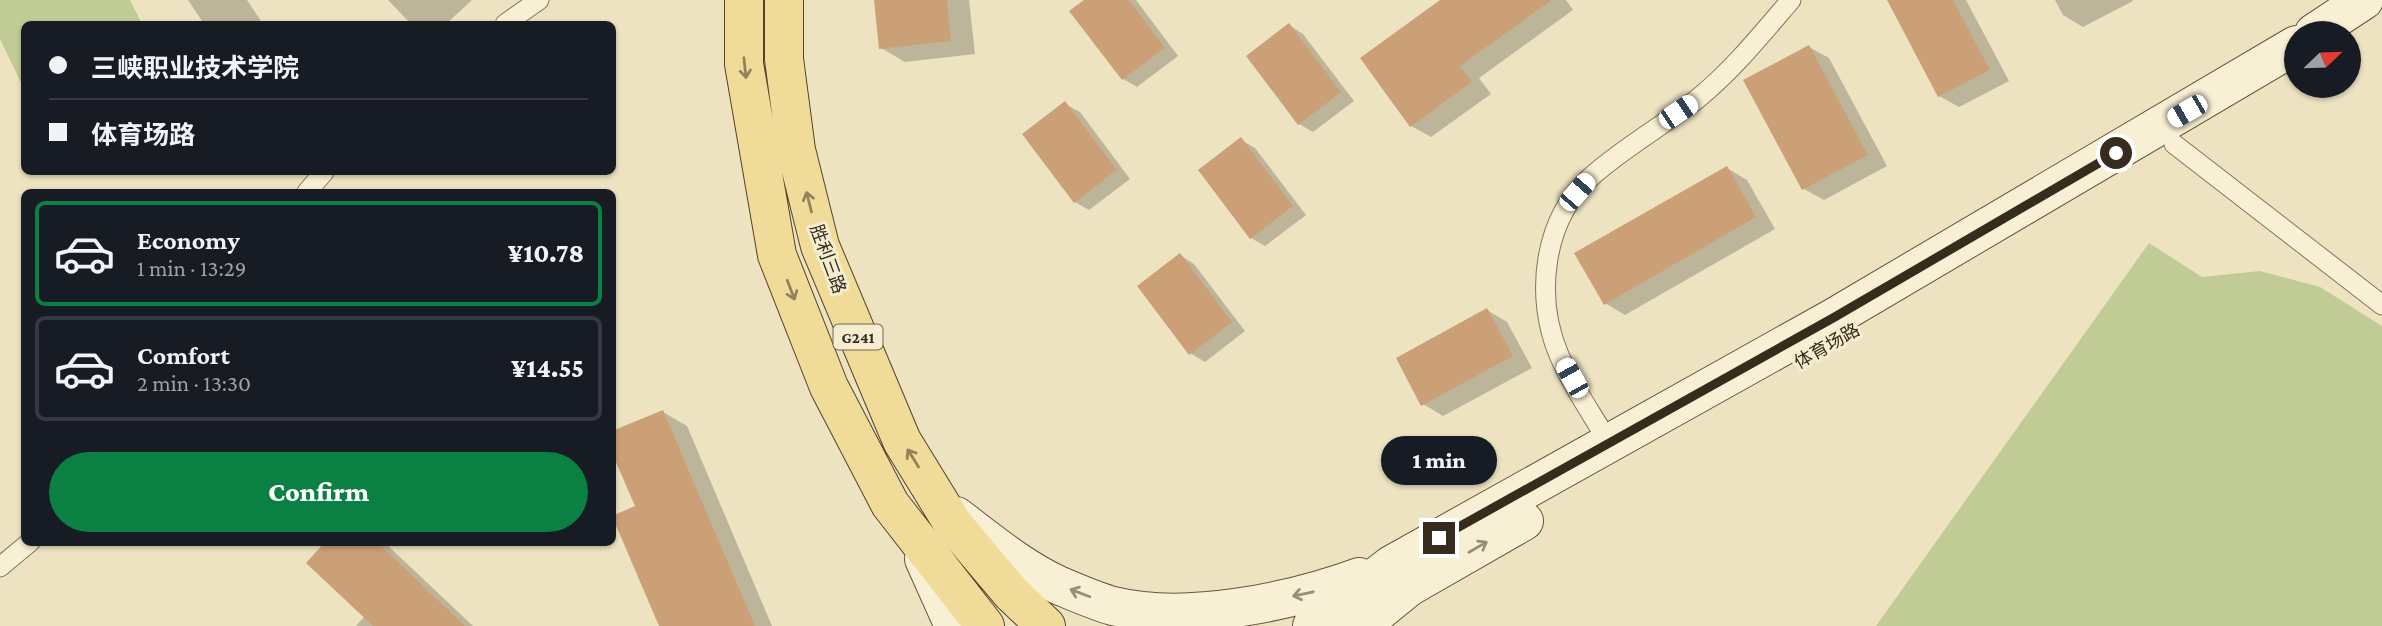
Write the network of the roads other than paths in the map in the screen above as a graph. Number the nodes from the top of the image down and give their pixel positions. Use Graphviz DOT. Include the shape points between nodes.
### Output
graph roads {
  1 [pos="539,0"];
  2 [pos="744,0"];
  3 [pos="784,0"];
  4 [pos="1791,0"];
  5 [pos="2364,0"];
  6 [pos="2382,13"];
  7 [pos="509,21"];
  8 [pos="2332,21"];
  9 [pos="2361,27"];
  10 [pos="2284,52"];
  11 [pos="2284,78"];
  12 [pos="2174,144"];
  13 [pos="321,175"];
  14 [pos="310,189"];
  15 [pos="2382,305"];
  16 [pos="1609,443"];
  17 [pos="941,504"];
  18 [pos="912,532"];
  19 [pos="25,546"];
  20 [pos="0,566"];
  21 [pos="1400,576"];
  22 [pos="954,626"];
  23 [pos="985,626"];
  24 [pos="1045,626"];
  25 [pos="1312,626"];
  26 [pos="1361,626"];
  27 [pos="1380,626"];
  1 -- 7 [label="lane"];
  2 -- 18 [label="main road, G241, one-way" via="744,64 777,255 829,387 890,504"];
  17 -- 3 [label="main road, 胜利三路 / G241, one-way" via="902,441 820,246 794,137 784,59"];
  4 -- 16 [label="lane" via="1736,64 1696,100 1591,176 1563,209 1550,247 1545,286 1550,328 1560,356"];
  5 -- 8 [label="main road"];
  6 -- 9 [label="main road"];
  10 -- 16 [label="main road, 体育场路" via="1844,311"];
  11 -- 12 [label="main road, 体育场路"];
  12 -- 15 [label="lane"];
  21 -- 12 [label="main road, 体育场路, one-way"];
  13 -- 14 [label="lane"];
  16 -- 21 [label="main road, 体育场路"];
  21 -- 17 [label="main road, one-way" via="1243,607 1178,612 1113,606 1056,584 1012,558"];
  17 -- 24 [label="main road, 胜利三路 / G241" via="1012,594"];
  18 -- 22 [label="main road"];
  18 -- 23 [label="main road, G241"];
  19 -- 20 [label="lane"];
  21 -- 25 [label="main road, 体育场路"];
  21 -- 26 [label="main road, 体育场路"];
  21 -- 27 [label="main road"];
}
